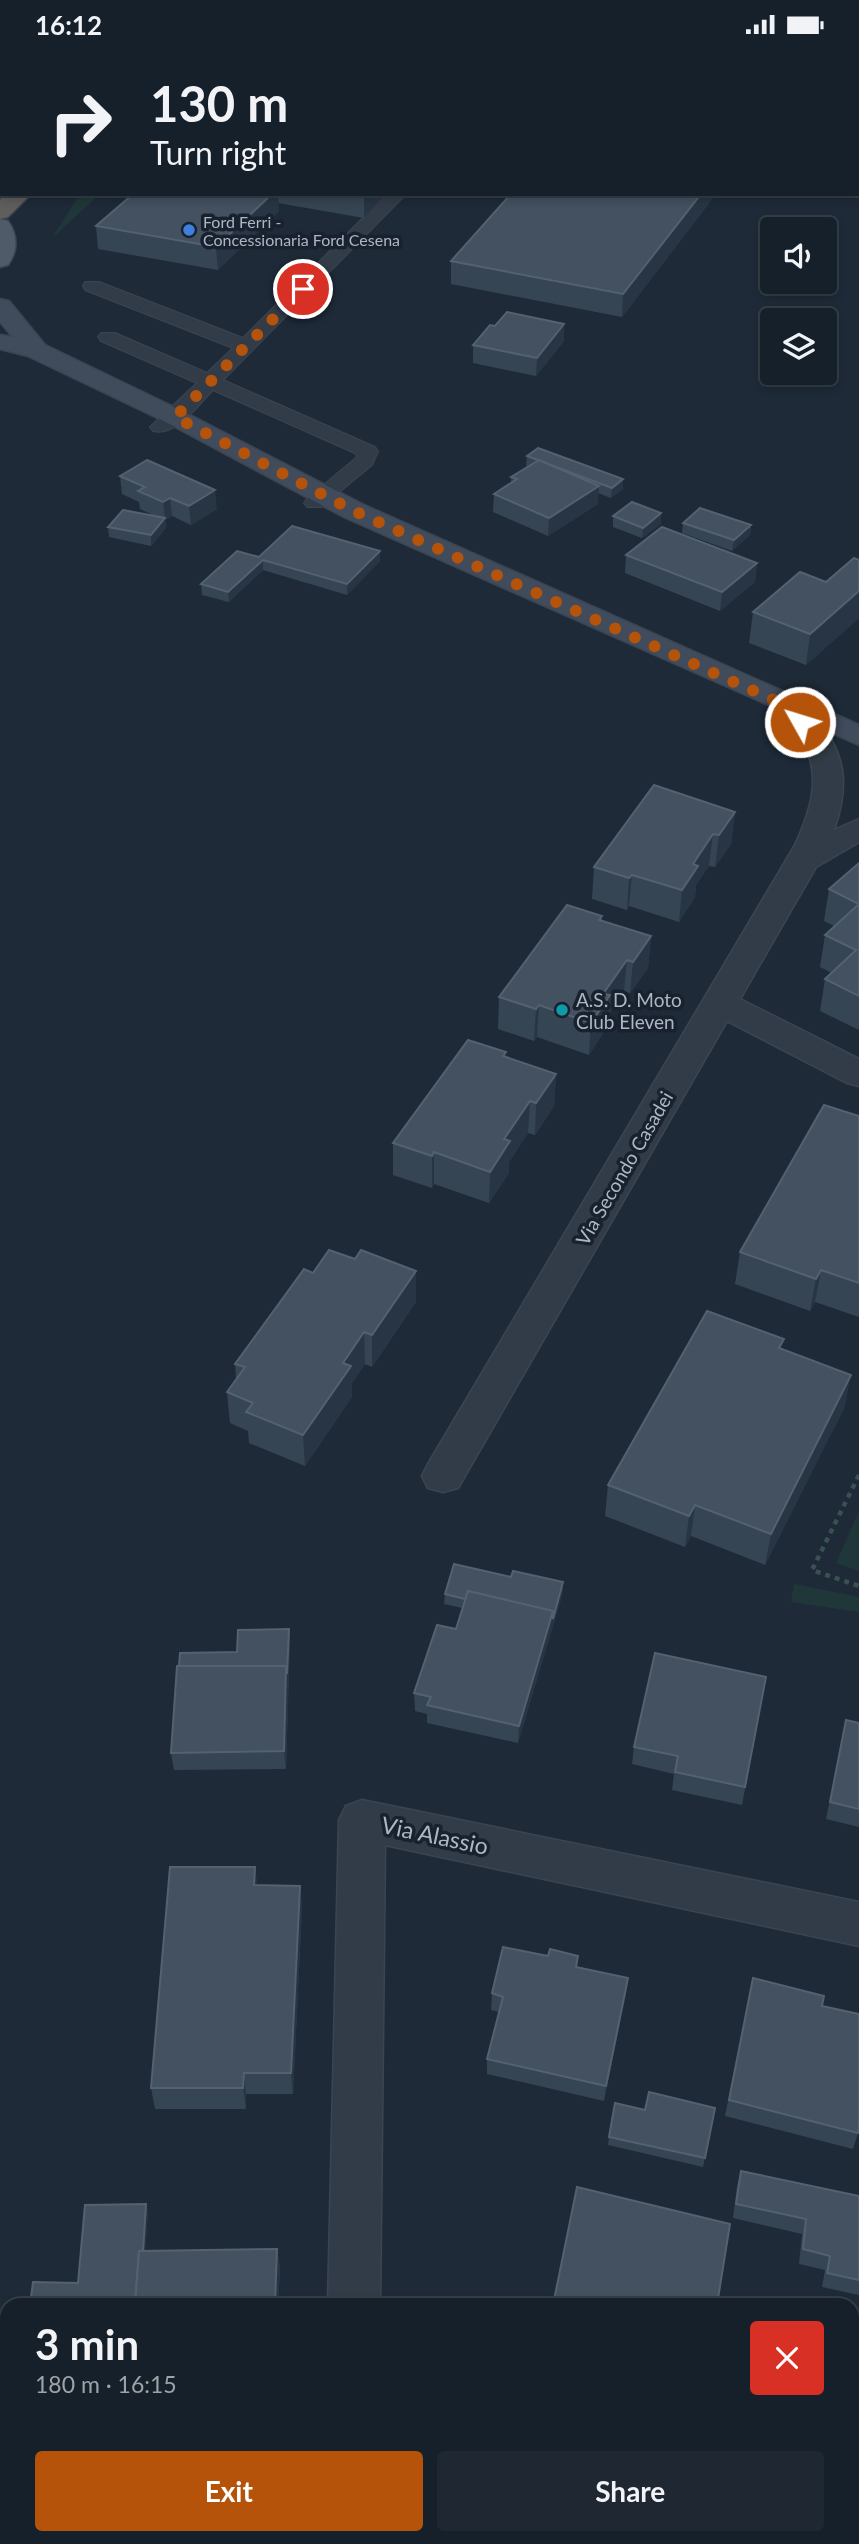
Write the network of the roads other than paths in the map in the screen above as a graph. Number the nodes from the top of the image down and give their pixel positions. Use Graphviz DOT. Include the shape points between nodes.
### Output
graph roads {
  1 [pos="18,196"];
  2 [pos="395,196"];
  3 [pos="0,212"];
  4 [pos="0,226"];
  5 [pos="0,260"];
  6 [pos="92,286"];
  7 [pos="0,306"];
  8 [pos="108,337"];
  9 [pos="0,341"];
  10 [pos="246,346"];
  11 [pos="36,350"];
  12 [pos="210,381"];
  13 [pos="168,422"];
  14 [pos="319,499"];
  15 [pos="785,705"];
  16 [pos="859,736"];
  17 [pos="859,783"];
  18 [pos="824,819"];
  19 [pos="857,828"];
  20 [pos="804,860"];
  21 [pos="721,1003"];
  22 [pos="859,1074"];
  23 [pos="443,1476"];
  24 [pos="859,1924"];
  25 [pos="354,2298"];
  1 -- 3 [label="highway"];
  2 -- 10 [label="lane"];
  4 -- 5 [label="main road" via="5,237"];
  6 -- 10 [label="lane"];
  7 -- 11 [label="main road"];
  8 -- 12 [label="lane"];
  9 -- 11 [label="main road"];
  10 -- 12 [label="lane"];
  11 -- 13 [label="main road"];
  12 -- 13 [label="lane"];
  12 -- 14 [label="lane" via="368,451 365,461"];
  13 -- 14 [label="main road"];
  14 -- 15 [label="main road"];
  15 -- 16 [label="main road"];
  15 -- 18 [label="street, Via Secondo Casadei" via="816,739 828,766"];
  17 -- 18 [label="street, Via Secondo Casadei"];
  18 -- 20 [label="street, Via Secondo Casadei"];
  19 -- 20 [label="street, Via Secondo Casadei"];
  20 -- 21 [label="street, Via Secondo Casadei"];
  21 -- 22 [label="street"];
  21 -- 23 [label="street, Via Secondo Casadei"];
  24 -- 25 [label="street, Via Alassio" via="362,1820"];
}
